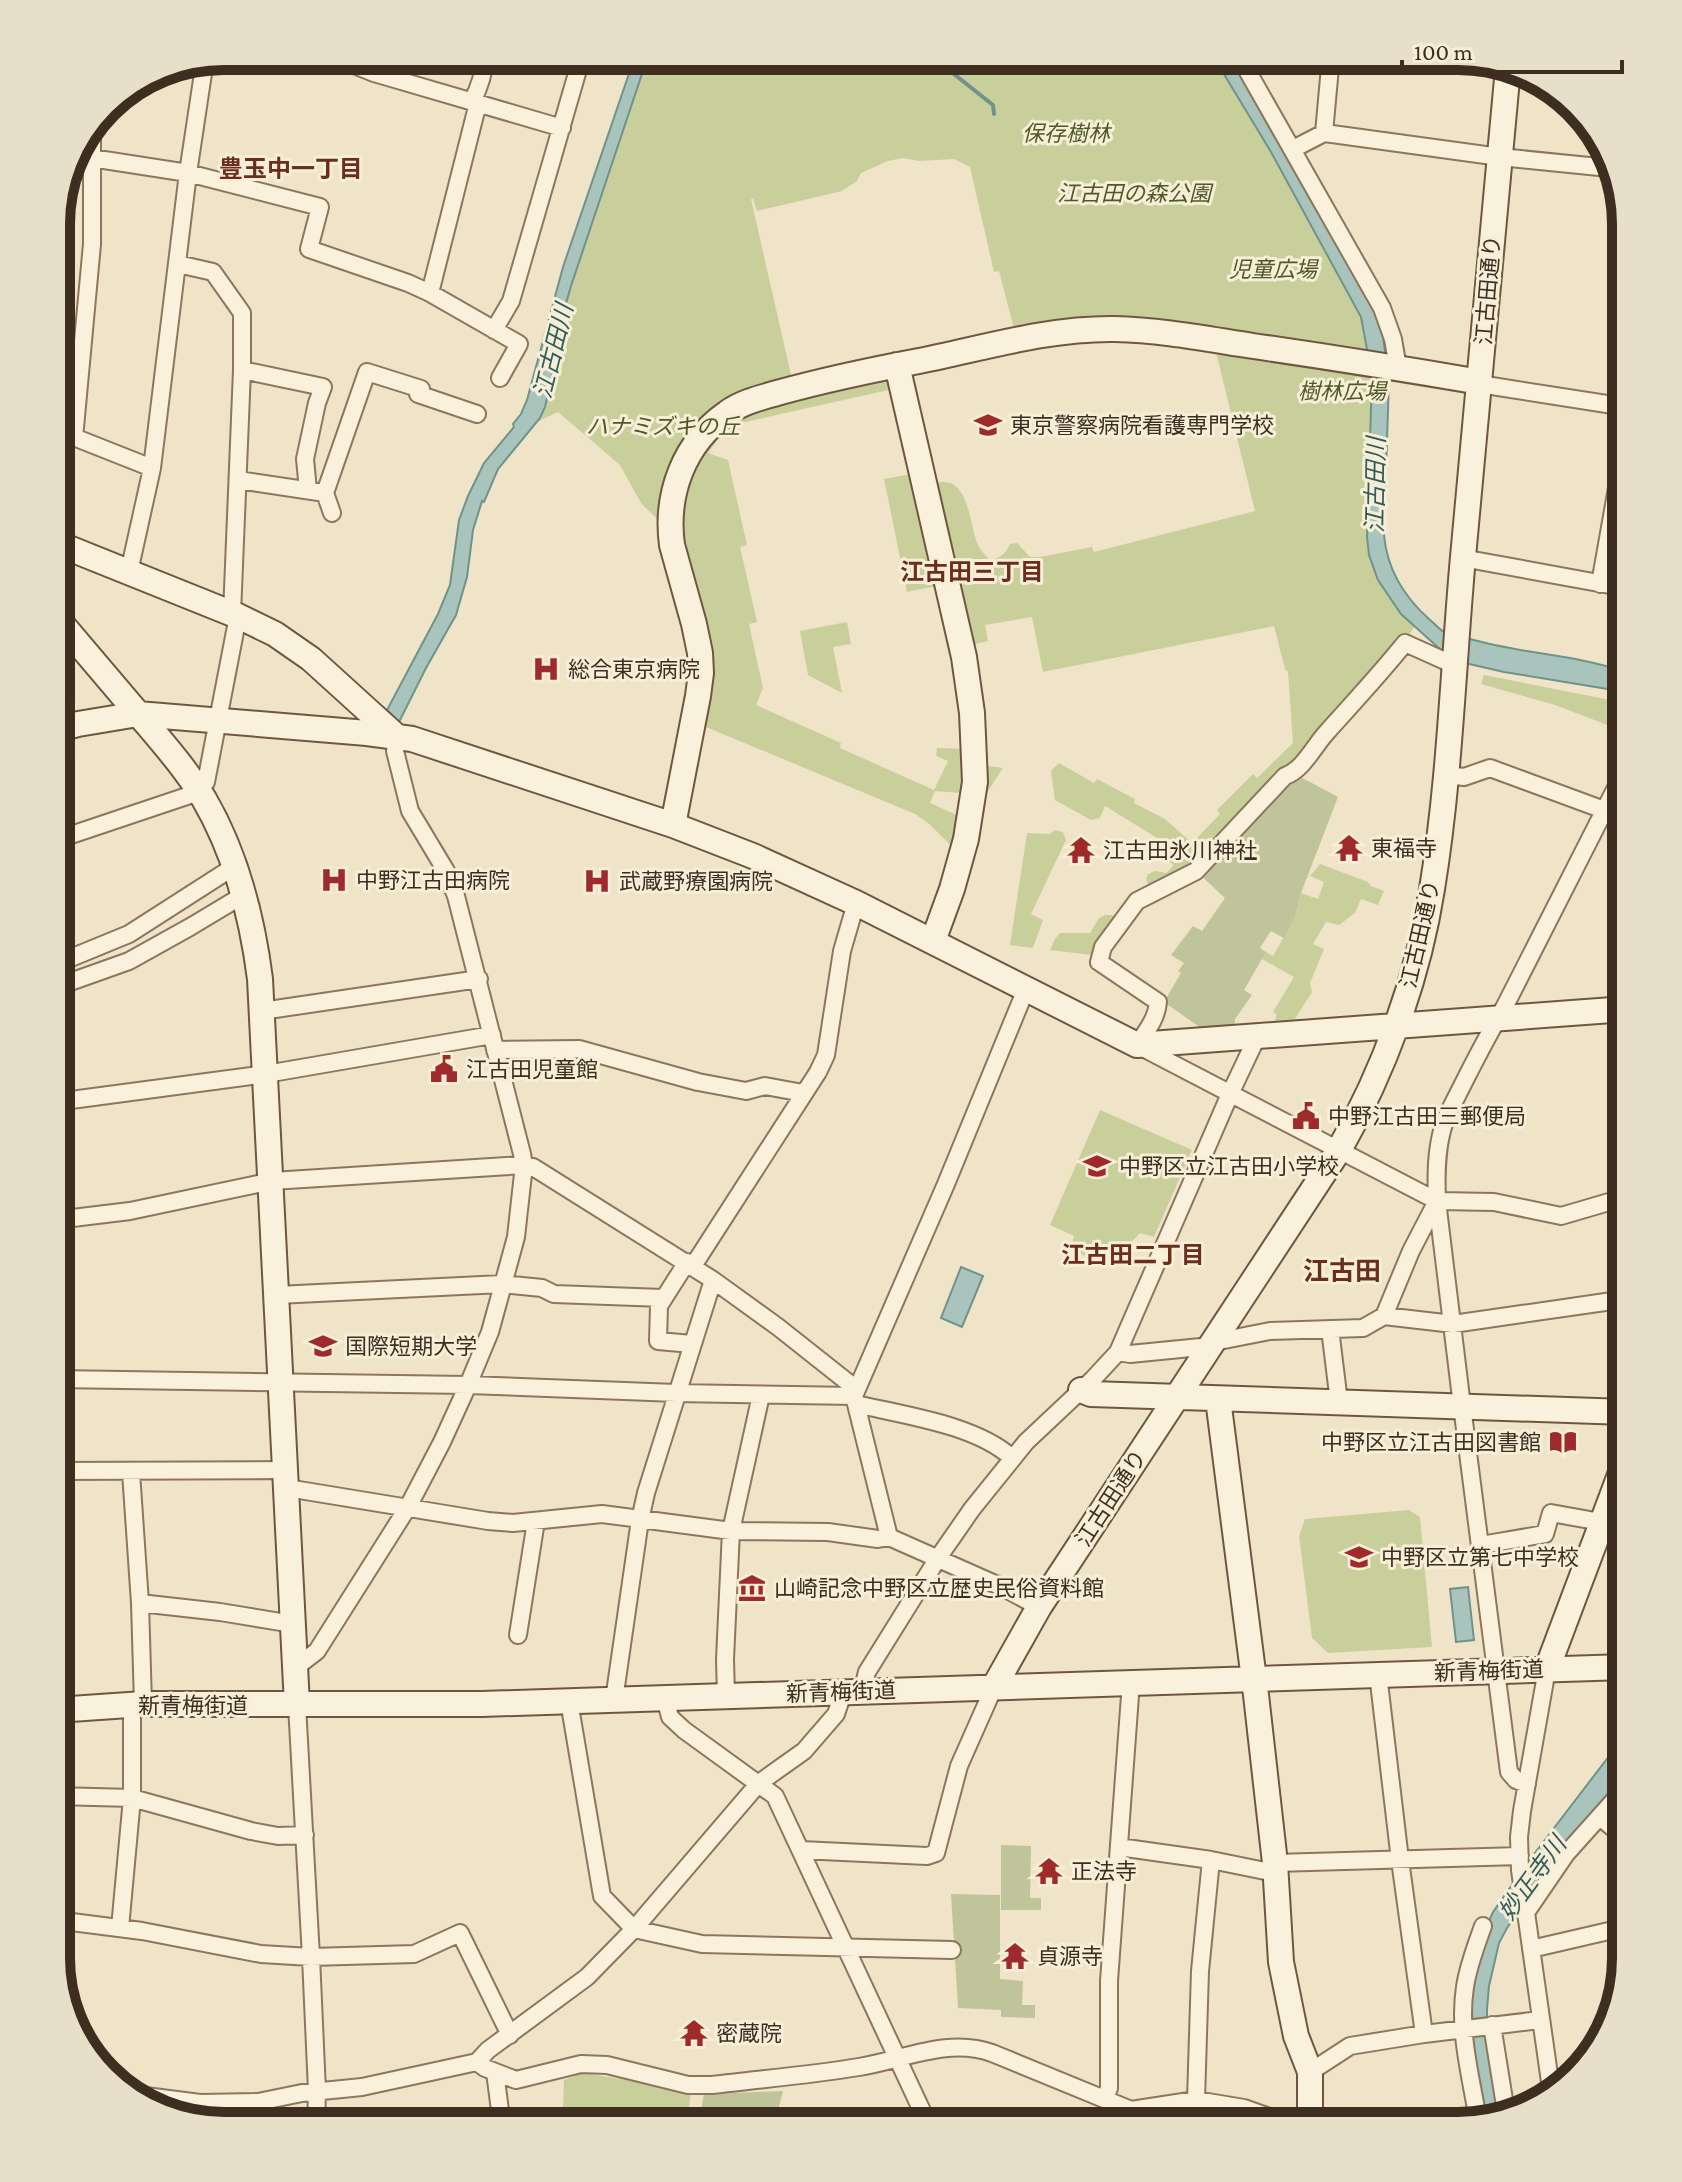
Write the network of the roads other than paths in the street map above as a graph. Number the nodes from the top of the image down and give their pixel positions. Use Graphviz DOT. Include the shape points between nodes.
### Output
graph roads {
  1 [pos="367,70"];
  2 [pos="483,70"];
  3 [pos="578,70"];
  4 [pos="1247,70"];
  5 [pos="1330,70"];
  6 [pos="203,71"];
  7 [pos="1507,78"];
  8 [pos="475,102"];
  9 [pos="562,128"];
  10 [pos="1324,133"];
  11 [pos="91,146"];
  12 [pos="1293,149"];
  13 [pos="86,156"];
  14 [pos="91,157"];
  15 [pos="1500,157"];
  16 [pos="1601,167"];
  17 [pos="188,173"];
  18 [pos="178,264"];
  19 [pos="430,293"];
  20 [pos="494,330"];
  21 [pos="897,365"];
  22 [pos="1395,368"];
  23 [pos="242,370"];
  24 [pos="500,378"];
  25 [pos="1480,383"];
  26 [pos="1612,405"];
  27 [pos="477,414"];
  28 [pos="70,436"];
  29 [pos="74,438"];
  30 [pos="152,468"];
  31 [pos="238,480"];
  32 [pos="308,490"];
  33 [pos="325,493"];
  34 [pos="332,513"];
  35 [pos="1612,516"];
  36 [pos="70,549"];
  37 [pos="1462,558"];
  38 [pos="129,572"];
  39 [pos="1600,584"];
  40 [pos="1612,586"];
  41 [pos="235,615"];
  42 [pos="70,634"];
  43 [pos="1455,653"];
  44 [pos="138,714"];
  45 [pos="219,720"];
  46 [pos="70,726"];
  47 [pos="389,730"];
  48 [pos="1446,775"];
  49 [pos="199,790"];
  50 [pos="1612,795"];
  51 [pos="1604,810"];
  52 [pos="673,825"];
  53 [pos="70,835"];
  54 [pos="235,866"];
  55 [pos="245,894"];
  56 [pos="856,903"];
  57 [pos="933,941"];
  58 [pos="70,958"];
  59 [pos="479,979"];
  60 [pos="70,982"];
  61 [pos="1026,989"];
  62 [pos="1612,1010"];
  63 [pos="262,1011"];
  64 [pos="1498,1019"];
  65 [pos="1397,1026"];
  66 [pos="1257,1037"];
  67 [pos="494,1042"];
  68 [pos="1137,1045"];
  69 [pos="266,1074"];
  70 [pos="803,1093"];
  71 [pos="1230,1094"];
  72 [pos="70,1100"];
  73 [pos="1339,1150"];
  74 [pos="524,1165"];
  75 [pos="272,1181"];
  76 [pos="1612,1199"];
  77 [pos="1437,1201"];
  78 [pos="70,1218"];
  79 [pos="690,1264"];
  80 [pos="713,1280"];
  81 [pos="502,1284"];
  82 [pos="277,1295"];
  83 [pos="663,1298"];
  84 [pos="1612,1301"];
  85 [pos="1384,1316"];
  86 [pos="1453,1324"];
  87 [pos="1330,1329"];
  88 [pos="692,1344"];
  89 [pos="1213,1344"];
  90 [pos="1118,1352"];
  91 [pos="70,1379"];
  92 [pos="281,1382"];
  93 [pos="468,1385"];
  94 [pos="1081,1390"];
  95 [pos="676,1393"];
  96 [pos="761,1395"];
  97 [pos="1177,1398"];
  98 [pos="1218,1399"];
  99 [pos="855,1400"];
  100 [pos="1339,1402"];
  101 [pos="1462,1406"];
  102 [pos="1612,1411"];
  103 [pos="1012,1458"];
  104 [pos="70,1471"];
  105 [pos="131,1472"];
  106 [pos="286,1479"];
  107 [pos="1612,1494"];
  108 [pos="408,1507"];
  109 [pos="640,1520"];
  110 [pos="536,1521"];
  111 [pos="1601,1522"];
  112 [pos="731,1531"];
  113 [pos="889,1537"];
  114 [pos="1481,1545"];
  115 [pos="938,1558"];
  116 [pos="140,1603"];
  117 [pos="1039,1607"];
  118 [pos="293,1624"];
  119 [pos="518,1635"];
  120 [pos="1612,1667"];
  121 [pos="295,1668"];
  122 [pos="1547,1669"];
  123 [pos="1495,1670"];
  124 [pos="1378,1674"];
  125 [pos="1254,1678"];
  126 [pos="1131,1682"];
  127 [pos="994,1687"];
  128 [pos="852,1692"];
  129 [pos="726,1696"];
  130 [pos="665,1698"];
  131 [pos="614,1700"];
  132 [pos="569,1701"];
  133 [pos="138,1705"];
  134 [pos="297,1705"];
  135 [pos="70,1708"];
  136 [pos="759,1783"];
  137 [pos="1527,1784"];
  138 [pos="70,1796"];
  139 [pos="132,1798"];
  140 [pos="1612,1803"];
  141 [pos="1600,1817"];
  142 [pos="1612,1827"];
  143 [pos="305,1835"];
  144 [pos="1119,1847"];
  145 [pos="801,1850"];
  146 [pos="1211,1860"];
  147 [pos="1400,1860"];
  148 [pos="1275,1868"];
  149 [pos="1517,1868"];
  150 [pos="1526,1906"];
  151 [pos="70,1922"];
  152 [pos="1483,1926"];
  153 [pos="120,1928"];
  154 [pos="634,1929"];
  155 [pos="1612,1930"];
  156 [pos="845,1947"];
  157 [pos="1531,1949"];
  158 [pos="952,1950"];
  159 [pos="311,1957"];
  160 [pos="1540,2020"];
  161 [pos="1491,2026"];
  162 [pos="1466,2029"];
  163 [pos="1424,2034"];
  164 [pos="510,2035"];
  165 [pos="897,2058"];
  166 [pos="477,2062"];
  167 [pos="495,2072"];
  168 [pos="1310,2072"];
  169 [pos="1550,2081"];
  170 [pos="317,2091"];
  171 [pos="1105,2099"];
  172 [pos="1196,2100"];
  173 [pos="172,2102"];
  174 [pos="1505,2105"];
  175 [pos="1131,2110"];
  176 [pos="1477,2111"];
  177 [pos="316,2112"];
  178 [pos="500,2112"];
  179 [pos="922,2112"];
  180 [pos="1255,2112"];
  181 [pos="1310,2112"];
  1 -- 8 [label="street"];
  2 -- 8 [label="street"];
  3 -- 9 [label="street"];
  4 -- 12 [label="street"];
  5 -- 10 [label="street"];
  6 -- 17 [label="street"];
  7 -- 15 [label="street, 江古田通り"];
  8 -- 9 [label="street"];
  8 -- 19 [label="street"];
  9 -- 20 [label="street" via="511,301"];
  10 -- 12 [label="street"];
  10 -- 15 [label="street"];
  11 -- 14 [label="street"];
  12 -- 22 [label="street" via="1382,308 1393,339"];
  13 -- 14 [label="street"];
  14 -- 17 [label="street"];
  14 -- 29 [label="street" via="92,244"];
  15 -- 16 [label="street"];
  15 -- 25 [label="street, 江古田通り"];
  17 -- 18 [label="street"];
  17 -- 19 [label="street" via="320,207 309,249"];
  18 -- 23 [label="street" via="213,272 242,313"];
  18 -- 30 [label="street"];
  19 -- 20 [label="street"];
  20 -- 24 [label="street" via="519,344"];
  21 -- 22 [label="street" via="1051,332 1113,329"];
  21 -- 52 [label="street" via="743,403 712,425 684,462 670,532 701,673"];
  21 -- 57 [label="street" via="972,713 975,782 966,839"];
  22 -- 25 [label="street"];
  23 -- 31 [label="street"];
  23 -- 32 [label="street" via="323,387 305,459"];
  25 -- 26 [label="street"];
  25 -- 37 [label="street, 江古田通り"];
  27 -- 33 [label="street" via="367,372"];
  28 -- 29 [label="street"];
  29 -- 30 [label="street"];
  30 -- 38 [label="street"];
  31 -- 32 [label="street"];
  31 -- 41 [label="street"];
  32 -- 33 [label="street"];
  33 -- 34 [label="street"];
  35 -- 39 [label="street"];
  36 -- 38 [label="street"];
  37 -- 39 [label="street"];
  37 -- 43 [label="street, 江古田通り"];
  38 -- 41 [label="street"];
  39 -- 40 [label="street"];
  41 -- 45 [label="street"];
  41 -- 47 [label="street" via="296,648"];
  42 -- 44 [label="street"];
  43 -- 48 [label="street, 江古田通り"];
  43 -- 68 [label="street" via="1405,643 1293,773 1196,871 1137,901 1103,947 1099,962 1158,1002"];
  44 -- 45 [label="street"];
  44 -- 46 [label="street"];
  44 -- 49 [label="street"];
  45 -- 47 [label="street"];
  45 -- 49 [label="street" via="206,782"];
  47 -- 52 [label="street"];
  47 -- 59 [label="street" via="410,811 446,871"];
  48 -- 51 [label="street" via="1464,777 1490,768"];
  48 -- 65 [label="street, 江古田通り" via="1428,911"];
  49 -- 53 [label="street"];
  49 -- 54 [label="street"];
  50 -- 51 [label="street"];
  51 -- 64 [label="street"];
  52 -- 56 [label="street"];
  54 -- 55 [label="street"];
  54 -- 58 [label="street" via="129,934"];
  55 -- 60 [label="street" via="129,961"];
  55 -- 63 [label="street"];
  56 -- 57 [label="street"];
  56 -- 70 [label="street" via="842,951 826,1055"];
  57 -- 61 [label="street"];
  59 -- 63 [label="street"];
  59 -- 67 [label="street"];
  61 -- 68 [label="street"];
  61 -- 99 [label="street"];
  62 -- 64 [label="street"];
  63 -- 69 [label="street"];
  64 -- 65 [label="street"];
  64 -- 77 [label="street" via="1443,1126"];
  65 -- 66 [label="street"];
  65 -- 73 [label="street, 江古田通り"];
  66 -- 68 [label="street"];
  66 -- 71 [label="street"];
  67 -- 69 [label="street"];
  67 -- 70 [label="street" via="579,1049 746,1091 765,1086"];
  67 -- 74 [label="street"];
  68 -- 71 [label="street"];
  69 -- 72 [label="street"];
  69 -- 75 [label="street"];
  70 -- 79 [label="street"];
  71 -- 73 [label="street"];
  71 -- 90 [label="street"];
  73 -- 77 [label="street"];
  73 -- 89 [label="street, 江古田通り"];
  74 -- 75 [label="street"];
  74 -- 79 [label="street"];
  74 -- 81 [label="street" via="516,1237"];
  75 -- 78 [label="street"];
  75 -- 82 [label="street"];
  76 -- 77 [label="street" via="1561,1216 1494,1202"];
  77 -- 85 [label="street"];
  77 -- 86 [label="street"];
  79 -- 80 [label="street"];
  79 -- 83 [label="street"];
  80 -- 88 [label="street"];
  80 -- 99 [label="street" via="850,1384"];
  81 -- 82 [label="street"];
  81 -- 83 [label="street" via="554,1294"];
  81 -- 93 [label="street"];
  82 -- 92 [label="street"];
  83 -- 88 [label="street" via="658,1341"];
  84 -- 86 [label="street"];
  85 -- 86 [label="street"];
  85 -- 87 [label="street" via="1363,1328"];
  86 -- 101 [label="street"];
  87 -- 89 [label="street" via="1270,1331"];
  87 -- 100 [label="street"];
  88 -- 95 [label="street"];
  89 -- 90 [label="street"];
  89 -- 97 [label="street, 江古田通り"];
  90 -- 94 [label="street"];
  91 -- 92 [label="street"];
  92 -- 93 [label="street"];
  92 -- 106 [label="street"];
  93 -- 95 [label="street"];
  93 -- 108 [label="street"];
  94 -- 97 [label="street"];
  94 -- 103 [label="street"];
  95 -- 96 [label="street"];
  95 -- 109 [label="street"];
  96 -- 99 [label="street"];
  96 -- 112 [label="street"];
  97 -- 98 [label="street"];
  97 -- 117 [label="street, 江古田通り"];
  98 -- 100 [label="street"];
  98 -- 125 [label="street"];
  99 -- 103 [label="street" via="938,1422"];
  99 -- 113 [label="street"];
  100 -- 101 [label="street"];
  101 -- 102 [label="street"];
  101 -- 114 [label="street"];
  103 -- 115 [label="street"];
  104 -- 105 [label="street"];
  105 -- 106 [label="street"];
  105 -- 116 [label="street"];
  106 -- 108 [label="street"];
  106 -- 118 [label="street"];
  107 -- 111 [label="street"];
  108 -- 110 [label="street" via="488,1521"];
  108 -- 121 [label="street" via="317,1651"];
  109 -- 110 [label="street" via="602,1514"];
  109 -- 112 [label="street"];
  109 -- 131 [label="street"];
  110 -- 119 [label="street"];
  111 -- 114 [label="street" via="1551,1513 1545,1534"];
  111 -- 122 [label="street"];
  112 -- 113 [label="street"];
  112 -- 129 [label="street"];
  113 -- 115 [label="street"];
  114 -- 123 [label="street"];
  115 -- 117 [label="street"];
  115 -- 128 [label="street"];
  116 -- 118 [label="street"];
  116 -- 133 [label="street"];
  117 -- 127 [label="street, 江古田通り"];
  118 -- 121 [label="street"];
  120 -- 122 [label="street, 新青梅街道"];
  121 -- 134 [label="street"];
  122 -- 123 [label="street, 新青梅街道"];
  122 -- 137 [label="street"];
  123 -- 124 [label="street, 新青梅街道"];
  123 -- 137 [label="street" via="1509,1772"];
  124 -- 125 [label="street, 新青梅街道"];
  124 -- 147 [label="street"];
  125 -- 126 [label="street, 新青梅街道"];
  125 -- 148 [label="street"];
  126 -- 127 [label="street, 新青梅街道"];
  126 -- 144 [label="street"];
  127 -- 128 [label="street, 新青梅街道"];
  127 -- 145 [label="street" via="959,1766 936,1853"];
  128 -- 129 [label="street, 新青梅街道"];
  128 -- 136 [label="street" via="804,1751"];
  129 -- 130 [label="street, 新青梅街道"];
  130 -- 131 [label="street, 新青梅街道"];
  130 -- 136 [label="street" via="670,1717 684,1730"];
  131 -- 132 [label="street, 新青梅街道"];
  132 -- 134 [label="street, 新青梅街道"];
  132 -- 154 [label="street" via="602,1896"];
  133 -- 134 [label="street, 新青梅街道"];
  133 -- 135 [label="street, 新青梅街道"];
  133 -- 139 [label="street"];
  134 -- 143 [label="street"];
  136 -- 145 [label="street" via="775,1796"];
  136 -- 154 [label="street"];
  137 -- 149 [label="street"];
  138 -- 139 [label="street"];
  139 -- 143 [label="street" via="251,1831"];
  139 -- 153 [label="street"];
  140 -- 141 [label="street"];
  141 -- 142 [label="street"];
  141 -- 150 [label="street"];
  143 -- 159 [label="street"];
  144 -- 146 [label="street"];
  144 -- 171 [label="street"];
  145 -- 156 [label="street"];
  146 -- 148 [label="street"];
  146 -- 172 [label="street" via="1200,1971"];
  147 -- 148 [label="street"];
  147 -- 149 [label="street"];
  147 -- 163 [label="street"];
  148 -- 168 [label="street" via="1281,1962 1296,2036"];
  149 -- 150 [label="street"];
  150 -- 157 [label="street"];
  151 -- 153 [label="street"];
  152 -- 162 [label="street" via="1464,1990"];
  153 -- 159 [label="street" via="261,1954"];
  154 -- 156 [label="street" via="702,1944"];
  154 -- 164 [label="street" via="587,1977"];
  155 -- 157 [label="street"];
  156 -- 158 [label="street"];
  156 -- 165 [label="street"];
  157 -- 160 [label="street"];
  159 -- 164 [label="street" via="414,1954 460,1933"];
  159 -- 170 [label="street"];
  160 -- 161 [label="street"];
  160 -- 169 [label="street"];
  161 -- 162 [label="street"];
  161 -- 174 [label="street"];
  162 -- 163 [label="street"];
  162 -- 176 [label="street"];
  163 -- 168 [label="street" via="1350,2046"];
  164 -- 166 [label="street"];
  165 -- 167 [label="street" via="712,2085 688,2085 607,2065 581,2064 516,2080"];
  165 -- 171 [label="street" via="936,2049 979,2048"];
  165 -- 179 [label="street"];
  166 -- 167 [label="street"];
  166 -- 170 [label="street" via="362,2087"];
  167 -- 178 [label="street"];
  168 -- 181 [label="street"];
  170 -- 173 [label="street" via="258,2102"];
  170 -- 177 [label="street"];
  171 -- 175 [label="street"];
  172 -- 175 [label="street"];
  172 -- 180 [label="street"];
}
